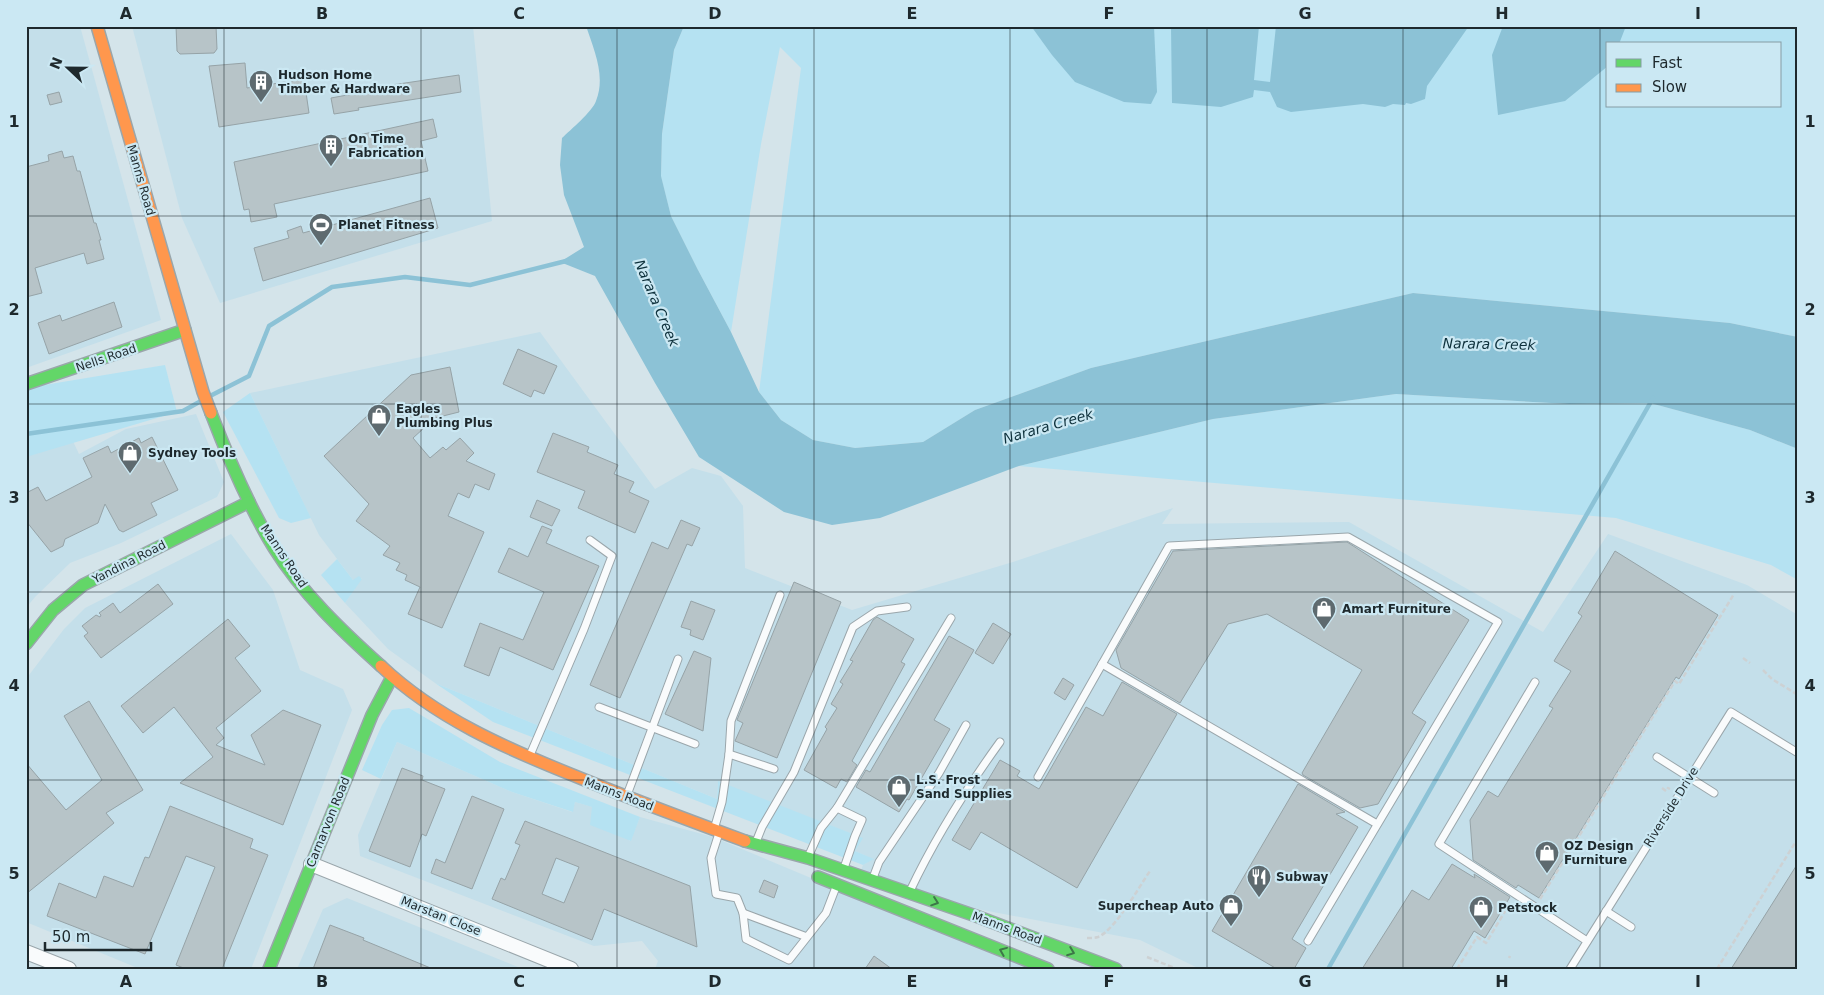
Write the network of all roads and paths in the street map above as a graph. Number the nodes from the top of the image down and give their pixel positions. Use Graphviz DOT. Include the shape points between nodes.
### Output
graph roads {
  1 [pos="97,26"];
  2 [pos="185,330"];
  3 [pos="26,384"];
  4 [pos="249,502"];
  5 [pos="590,540"];
  6 [pos="1734,594"];
  7 [pos="780,595"];
  8 [pos="907,607"];
  9 [pos="951,618"];
  10 [pos="26,644"];
  11 [pos="1743,658"];
  12 [pos="678,659"];
  13 [pos="1750,663"];
  14 [pos="1102,664"];
  15 [pos="1763,670"];
  16 [pos="392,677"];
  17 [pos="1535,682"];
  18 [pos="1798,695"];
  19 [pos="599,707"];
  20 [pos="966,725"];
  21 [pos="652,727"];
  22 [pos="1000,742"];
  23 [pos="695,744"];
  24 [pos="1798,753"];
  25 [pos="729,754"];
  26 [pos="1657,757"];
  27 [pos="529,758"];
  28 [pos="774,769"];
  29 [pos="1038,777"];
  30 [pos="1689,778"];
  31 [pos="1662,788"];
  32 [pos="1668,791"];
  33 [pos="1714,793"];
  34 [pos="626,797"];
  35 [pos="836,808"];
  36 [pos="1377,824"];
  37 [pos="717,830"];
  38 [pos="1798,838"];
  39 [pos="755,844"];
  40 [pos="808,858"];
  41 [pos="311,864"];
  42 [pos="843,871"];
  43 [pos="1150,872"];
  44 [pos="872,881"];
  45 [pos="837,885"];
  46 [pos="908,894"];
  47 [pos="1538,902"];
  48 [pos="1517,907"];
  49 [pos="1606,911"];
  50 [pos="743,913"];
  51 [pos="1631,927"];
  52 [pos="807,937"];
  53 [pos="1083,938"];
  54 [pos="1308,941"];
  55 [pos="1587,941"];
  56 [pos="26,952"];
  57 [pos="1147,957"];
  58 [pos="1113,968"];
  59 [pos="69,969"];
  60 [pos="269,969"];
  61 [pos="570,969"];
  62 [pos="1048,969"];
  63 [pos="1177,969"];
  64 [pos="1457,969"];
  65 [pos="1570,969"];
  66 [pos="1717,969"];
  1 -- 2 [label="main road, Manns Road"];
  2 -- 3 [label="main road, Nells Road"];
  2 -- 4 [label="main road, Manns Road" via="209,408"];
  4 -- 10 [label="main road, Yandina Road" via="83,585 53,610"];
  4 -- 16 [label="main road, Manns Road" via="299,581 336,625"];
  5 -- 27 [label="lane" via="612,556"];
  6 -- 47 [label="path" via="1678,684 1675,681"];
  7 -- 25 [label="lane" via="731,721"];
  8 -- 39 [label="lane" via="877,611 853,627 794,772"];
  9 -- 35 [label="lane"];
  11 -- 13 [label="path"];
  12 -- 21 [label="lane"];
  14 -- 29 [label="lane"];
  14 -- 36 [label="lane"];
  14 -- 36 [label="lane" via="1169,546 1348,537 1498,622"];
  15 -- 18 [label="path"];
  16 -- 27 [label="main road, Manns Road" via="457,723"];
  16 -- 41 [label="main road, Carnarvon Road" via="372,715"];
  17 -- 55 [label="lane" via="1439,844"];
  19 -- 21 [label="lane"];
  20 -- 44 [label="lane" via="939,773 879,862"];
  21 -- 23 [label="lane"];
  21 -- 34 [label="lane"];
  22 -- 46 [label="lane" via="967,788"];
  24 -- 30 [label="lane, Riverside Drive" via="1731,712"];
  25 -- 28 [label="lane"];
  25 -- 37 [label="lane"];
  26 -- 30 [label="lane"];
  27 -- 34 [label="main road, Manns Road"];
  30 -- 33 [label="lane"];
  30 -- 49 [label="lane, Riverside Drive"];
  31 -- 32 [label="path" via="1670,789"];
  34 -- 37 [label="main road, Manns Road"];
  35 -- 40 [label="lane" via="821,828"];
  35 -- 42 [label="lane" via="862,820"];
  36 -- 54 [label="lane"];
  37 -- 39 [label="main road, Manns Road"];
  37 -- 50 [label="lane" via="711,858 716,894 737,898"];
  38 -- 66 [label="path"];
  39 -- 40 [label="main road, Manns Road"];
  39 -- 45 [label="main road, Manns Road"];
  40 -- 42 [label="main road, Manns Road"];
  41 -- 60 [label="main road, Carnarvon Road"];
  41 -- 61 [label="street, Marstan Close"];
  42 -- 44 [label="main road, Manns Road"];
  43 -- 53 [label="path" via="1106,932 1097,938"];
  44 -- 46 [label="main road, Manns Road"];
  45 -- 52 [label="lane" via="826,913"];
  62 -- 45 [label="main road, Manns Road, one-way"];
  46 -- 58 [label="main road, Manns Road, one-way"];
  48 -- 64 [label="path" via="1510,903 1486,943 1477,937"];
  49 -- 51 [label="lane"];
  49 -- 55 [label="lane, Riverside Drive"];
  50 -- 52 [label="lane"];
  50 -- 52 [label="lane" via="746,939 789,960"];
  55 -- 65 [label="lane, Riverside Drive"];
  56 -- 59 [label="street"];
  57 -- 63 [label="path"];
}
